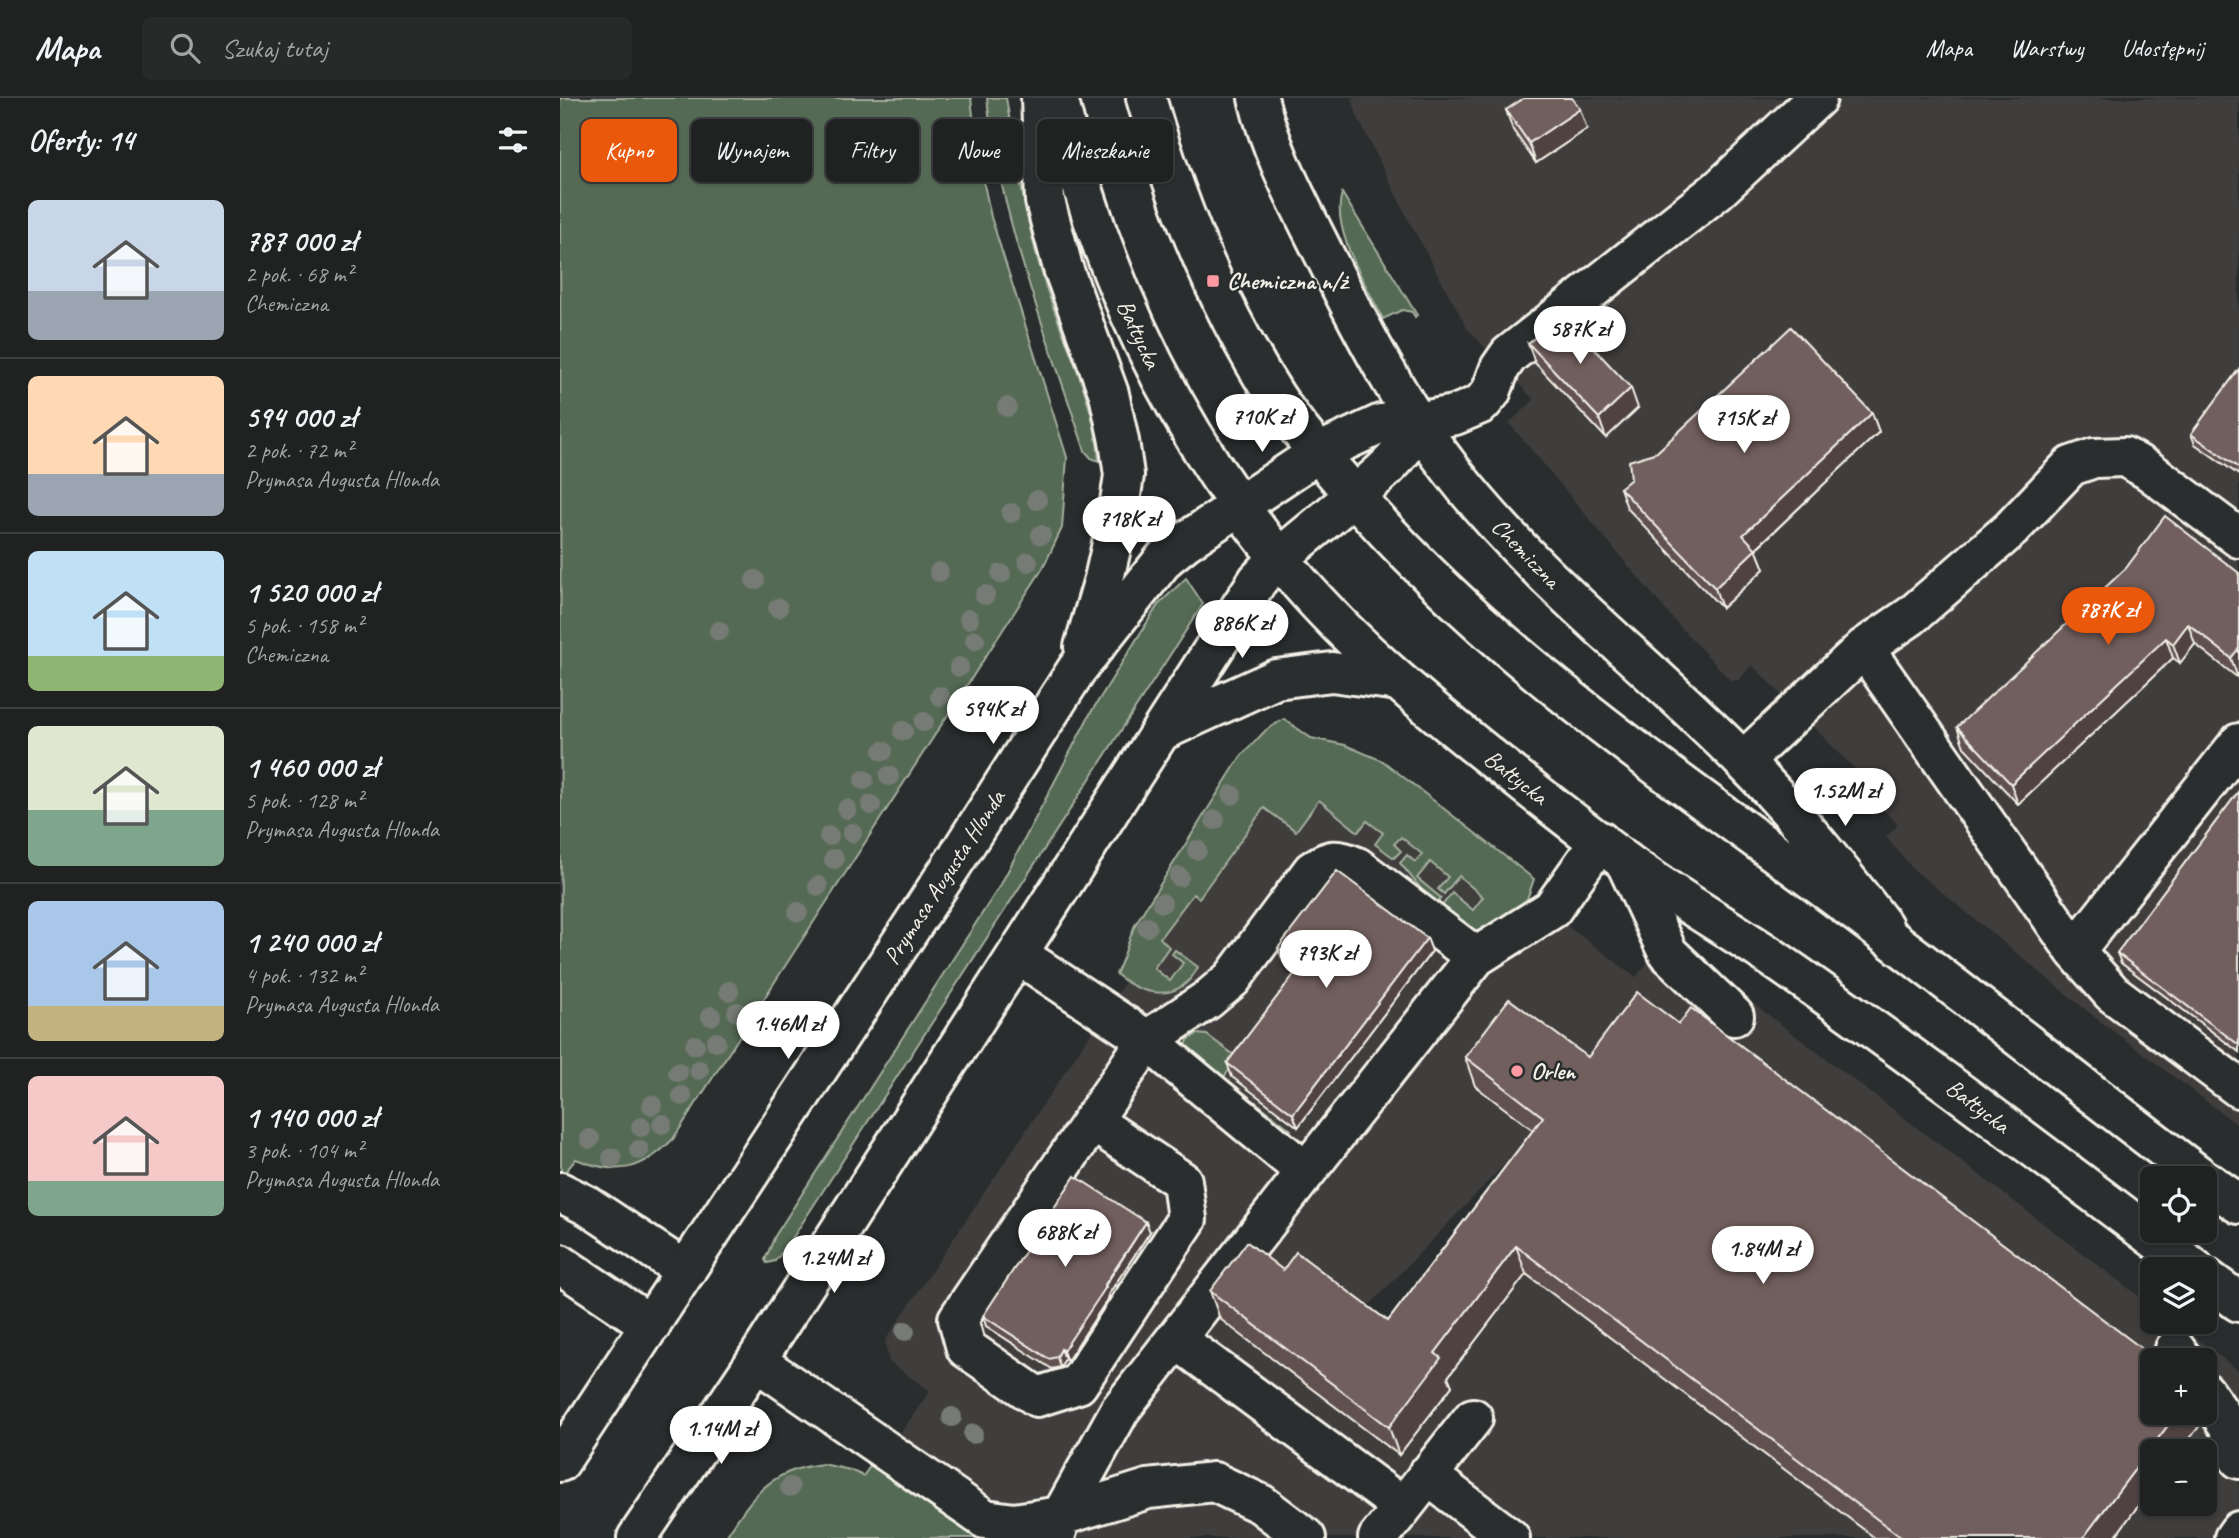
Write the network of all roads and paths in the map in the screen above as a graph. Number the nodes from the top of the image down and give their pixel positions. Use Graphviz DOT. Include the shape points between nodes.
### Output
graph roads {
  1 [pos="1041,98"];
  2 [pos="1058,98"];
  3 [pos="1146,98"];
  4 [pos="1258,98"];
  5 [pos="1817,98"];
  6 [pos="1417,422"];
  7 [pos="1318,453"];
  8 [pos="1354,496"];
  9 [pos="1240,505"];
  10 [pos="2239,538"];
  11 [pos="1279,558"];
  12 [pos="1864,648"];
  13 [pos="1077,669"];
  14 [pos="1398,681"];
  15 [pos="1164,730"];
  16 [pos="2239,743"];
  17 [pos="1744,761"];
  18 [pos="1612,851"];
  19 [pos="1892,939"];
  20 [pos="2075,950"];
  21 [pos="1019,955"];
  22 [pos="1476,957"];
  23 [pos="1734,1016"];
  24 [pos="1147,1040"];
  25 [pos="2239,1088"];
  26 [pos="1092,1121"];
  27 [pos="2186,1166"];
  28 [pos="1306,1172"];
  29 [pos="2217,1189"];
  30 [pos="560,1192"];
  31 [pos="2239,1204"];
  32 [pos="2179,1257"];
  33 [pos="560,1264"];
  34 [pos="686,1271"];
  35 [pos="2217,1285"];
  36 [pos="2239,1302"];
  37 [pos="651,1325"];
  38 [pos="1176,1339"];
  39 [pos="756,1361"];
  40 [pos="2217,1409"];
  41 [pos="1473,1418"];
  42 [pos="2239,1459"];
  43 [pos="560,1462"];
  44 [pos="1427,1475"];
  45 [pos="1403,1507"];
  46 [pos="1058,1527"];
  47 [pos="2239,1531"];
  48 [pos="637,1538"];
  49 [pos="1306,1538"];
  50 [pos="1378,1538"];
  51 [pos="1510,1538"];
  52 [pos="2234,1538"];
  1 -- 13 [label="main road" via="1045,201 1063,268 1109,394 1124,475 1104,579"];
  2 -- 9 [label="main road, Bałtycka" via="1121,297 1178,412"];
  3 -- 7 [label="main road" via="1176,193 1213,281 1276,396"];
  4 -- 6 [label="main road, Chemiczna" via="1272,146 1307,220 1369,342"];
  5 -- 6 [label="main road, Prymasa Augusta Hlonda" via="1718,190 1509,355 1481,404 1460,414"];
  6 -- 7 [label="main road, Prymasa Augusta Hlonda" via="1381,424"];
  6 -- 8 [label="main road" via="1395,461"];
  6 -- 17 [label="main road, Chemiczna" via="1451,470 1522,552"];
  7 -- 8 [label="main road"];
  7 -- 9 [label="main road, Prymasa Augusta Hlonda"];
  8 -- 11 [label="main road"];
  8 -- 19 [label="main road" via="1400,547 1489,631 1606,726"];
  9 -- 11 [label="main road, Bałtycka"];
  9 -- 13 [label="main road, Prymasa Augusta Hlonda" via="1165,558"];
  10 -- 12 [label="main road" via="2125,457 2094,458 2071,466 2011,529 1911,616"];
  11 -- 14 [label="main road, Bałtycka"];
  11 -- 15 [label="main road" via="1258,580"];
  12 -- 17 [label="main road"];
  12 -- 20 [label="main road"];
  13 -- 34 [label="main road, Prymasa Augusta Hlonda"];
  14 -- 15 [label="main road" via="1332,672 1276,679"];
  14 -- 18 [label="main road, Bałtycka"];
  15 -- 21 [label="main road"];
  16 -- 20 [label="main road"];
  17 -- 19 [label="main road, Chemiczna" via="1828,854"];
  18 -- 22 [label="main road" via="1552,909"];
  18 -- 23 [label="main road" via="1668,953"];
  18 -- 32 [label="main road, Bałtycka" via="1900,1048"];
  19 -- 27 [label="main road"];
  20 -- 25 [label="main road" via="2112,993"];
  21 -- 24 [label="main road"];
  21 -- 39 [label="main road"];
  22 -- 24 [label="main road" via="1357,867 1340,860 1323,864 1312,871 1232,979"];
  22 -- 28 [label="main road"];
  24 -- 26 [label="main road"];
  24 -- 28 [label="main road"];
  26 -- 26 [label="main road" via="958,1319 966,1348 1037,1397 1078,1384 1187,1219 1182,1181"];
  28 -- 38 [label="main road"];
  29 -- 31 [label="main road"];
  30 -- 34 [label="main road"];
  33 -- 37 [label="main road"];
  34 -- 37 [label="main road, Prymasa Augusta Hlonda"];
  35 -- 36 [label="main road"];
  37 -- 43 [label="main road, Prymasa Augusta Hlonda"];
  38 -- 45 [label="main road"];
  38 -- 46 [label="main road" via="1120,1410"];
  39 -- 46 [label="main road" via="985,1519"];
  39 -- 48 [label="main road"];
  40 -- 42 [label="main road" via="2228,1425"];
  41 -- 44 [label="main road"];
  44 -- 45 [label="main road"];
  44 -- 51 [label="main road"];
  45 -- 50 [label="main road"];
  46 -- 49 [label="main road" via="1149,1489 1214,1482 1261,1504"];
  47 -- 52 [label="main road"];
}
